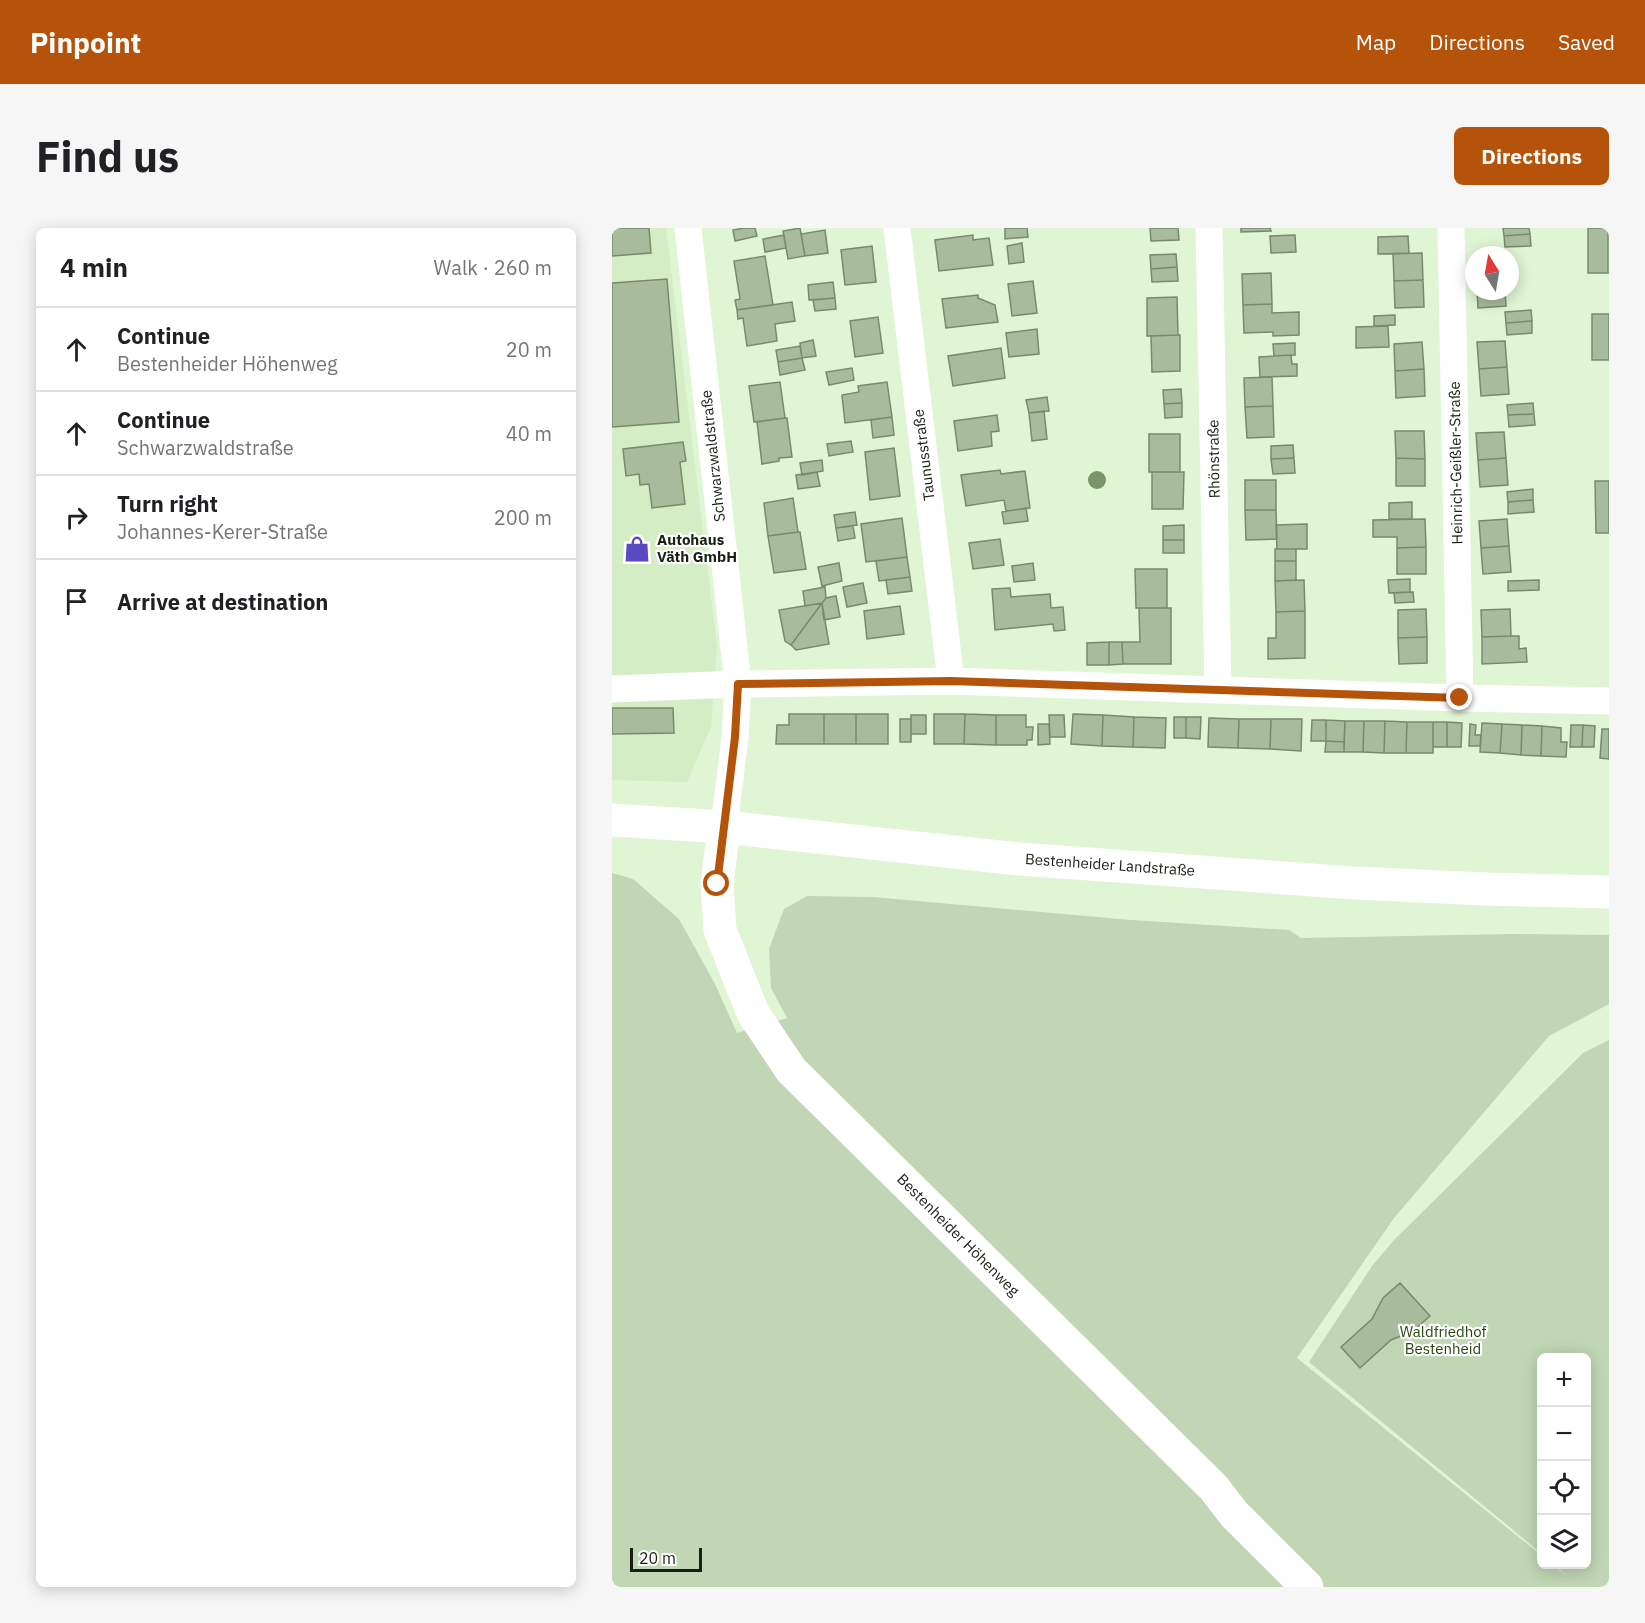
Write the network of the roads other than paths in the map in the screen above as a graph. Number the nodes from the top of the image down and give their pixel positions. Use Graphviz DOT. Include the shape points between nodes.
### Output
graph roads {
  1 [pos="688,228"];
  2 [pos="897,228"];
  3 [pos="1209,228"];
  4 [pos="1451,228"];
  5 [pos="951,681"];
  6 [pos="738,684"];
  7 [pos="612,689"];
  8 [pos="1218,690"];
  9 [pos="1460,698"];
  10 [pos="1609,700"];
  11 [pos="612,820"];
  12 [pos="724,827"];
  13 [pos="1609,892"];
  14 [pos="1307,1587"];
  1 -- 6 [label="street, Schwarzwaldstraße"];
  2 -- 5 [label="street, Taunusstraße"];
  3 -- 8 [label="street, Rhönstraße"];
  4 -- 9 [label="street, Heinrich-Geißler-Straße"];
  5 -- 6 [label="street"];
  5 -- 8 [label="street"];
  6 -- 7 [label="street"];
  6 -- 12 [label="street, Schwarzwaldstraße"];
  8 -- 9 [label="street"];
  9 -- 10 [label="street"];
  11 -- 12 [label="main road, Bestenheider Landstraße"];
  12 -- 13 [label="main road, Bestenheider Landstraße" via="1019,859 1181,871 1355,883"];
  12 -- 14 [label="main road, Bestenheider Höhenweg" via="717,884 720,930 753,1013 791,1070 1214,1488 1234,1514"];
}
